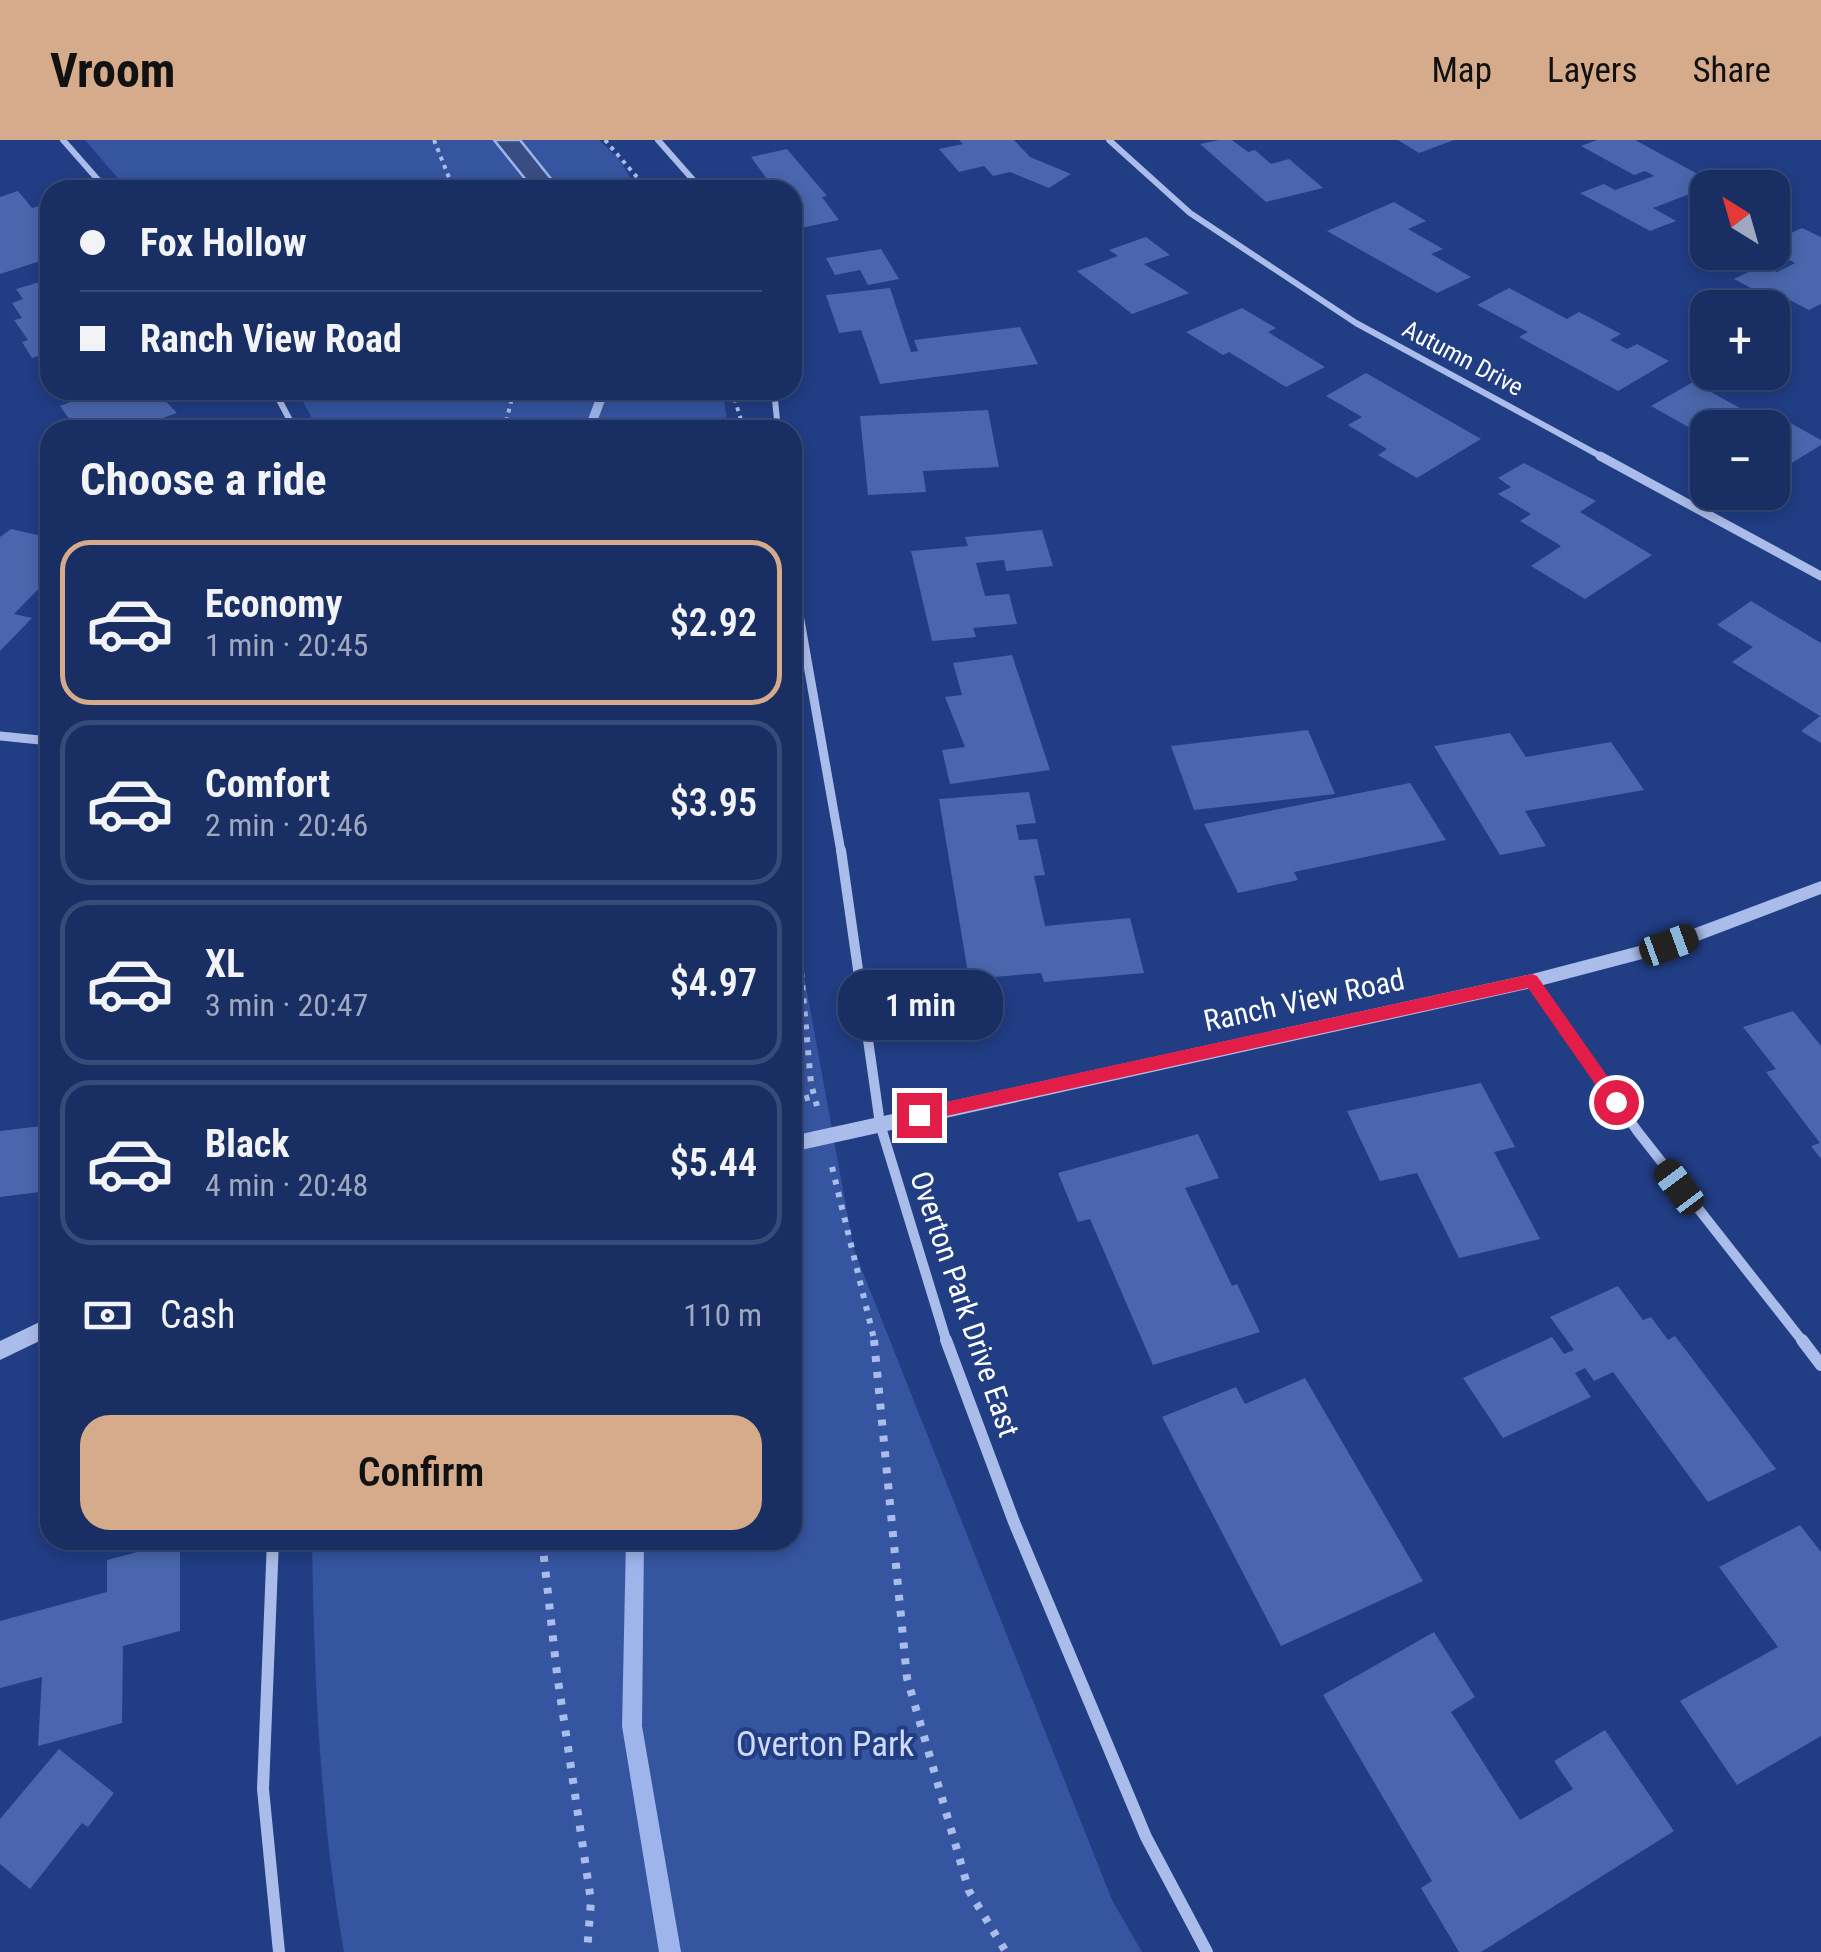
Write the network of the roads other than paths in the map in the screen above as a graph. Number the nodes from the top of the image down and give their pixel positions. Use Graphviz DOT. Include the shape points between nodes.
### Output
graph roads {
  1 [pos="63,140"];
  2 [pos="658,140"];
  3 [pos="1109,140"];
  4 [pos="97,180"];
  5 [pos="693,180"];
  6 [pos="1821,576"];
  7 [pos="802,630"];
  8 [pos="0,736"];
  9 [pos="40,740"];
  10 [pos="1821,887"];
  11 [pos="1532,981"];
  12 [pos="880,1124"];
  13 [pos="802,1142"];
  14 [pos="40,1331"];
  15 [pos="0,1351"];
  16 [pos="1821,1365"];
  17 [pos="272,1550"];
  18 [pos="280,1952"];
  19 [pos="1207,1952"];
  1 -- 4 [label="street"];
  2 -- 5 [label="street"];
  3 -- 6 [label="street, Autumn Drive" via="1190,213 1356,324"];
  7 -- 12 [label="street, Overton Park Drive East"];
  8 -- 9 [label="street"];
  10 -- 11 [label="street, Ranch View Road" via="1669,945"];
  11 -- 12 [label="street, Ranch View Road"];
  11 -- 16 [label="street" via="1638,1132"];
  12 -- 13 [label="street, Ranch View Road"];
  12 -- 19 [label="street, Overton Park Drive East" via="954,1363 1014,1522 1146,1837"];
  14 -- 15 [label="street"];
  17 -- 18 [label="street" via="262,1789"];
}
